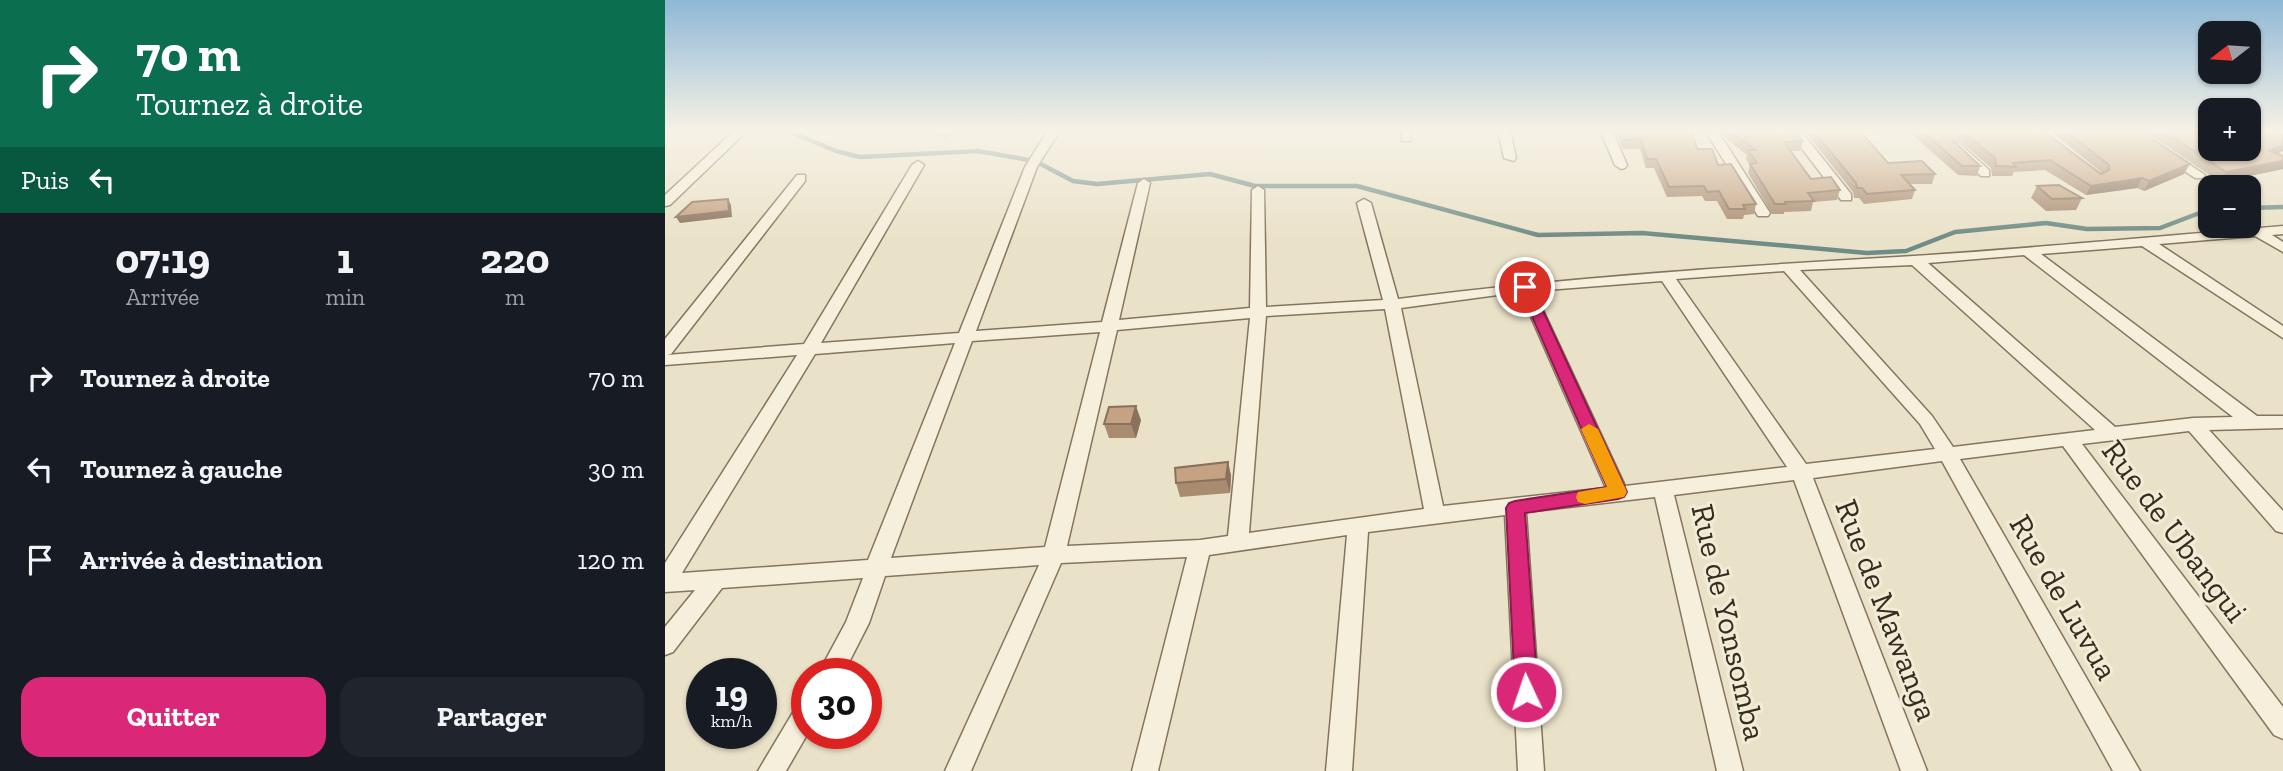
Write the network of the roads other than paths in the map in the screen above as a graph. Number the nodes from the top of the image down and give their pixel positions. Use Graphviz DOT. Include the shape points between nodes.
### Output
graph roads {
  1 [pos="703,166"];
  2 [pos="917,166"];
  3 [pos="1032,166"];
  4 [pos="1733,166"];
  5 [pos="1822,166"];
  6 [pos="1977,166"];
  7 [pos="2185,166"];
  8 [pos="1985,173"];
  9 [pos="2199,175"];
  10 [pos="801,178"];
  11 [pos="1144,183"];
  12 [pos="1258,190"];
  13 [pos="1846,197"];
  14 [pos="665,202"];
  15 [pos="1364,203"];
  16 [pos="1763,214"];
  17 [pos="2283,230"];
  18 [pos="2261,232"];
  19 [pos="2261,234"];
  20 [pos="2198,237"];
  21 [pos="2144,241"];
  22 [pos="2283,248"];
  23 [pos="2026,250"];
  24 [pos="1916,260"];
  25 [pos="1788,266"];
  26 [pos="1667,277"];
  27 [pos="1525,287"];
  28 [pos="1392,304"];
  29 [pos="1258,312"];
  30 [pos="1109,327"];
  31 [pos="2283,333"];
  32 [pos="966,338"];
  33 [pos="665,350"];
  34 [pos="808,351"];
  35 [pos="665,360"];
  36 [pos="2252,422"];
  37 [pos="2283,422"];
  38 [pos="2193,424"];
  39 [pos="2110,433"];
  40 [pos="2068,439"];
  41 [pos="1947,454"];
  42 [pos="1801,472"];
  43 [pos="1663,489"];
  44 [pos="1618,492"];
  45 [pos="1515,508"];
  46 [pos="1436,515"];
  47 [pos="2283,525"];
  48 [pos="1358,527"];
  49 [pos="1238,543"];
  50 [pos="1200,548"];
  51 [pos="1054,555"];
  52 [pos="876,568"];
  53 [pos="716,579"];
  54 [pos="665,583"];
  55 [pos="665,645"];
  56 [pos="840,658"];
  57 [pos="2283,727"];
  58 [pos="791,738"];
  59 [pos="771,771"];
  60 [pos="958,771"];
  61 [pos="1145,771"];
  62 [pos="1339,771"];
  63 [pos="1531,771"];
  64 [pos="1730,771"];
  65 [pos="1915,771"];
  66 [pos="2127,771"];
  1 -- 14 [label="street"];
  2 -- 34 [label="street"];
  3 -- 32 [label="street"];
  4 -- 16 [label="street"];
  5 -- 13 [label="street"];
  6 -- 8 [label="street"];
  7 -- 9 [label="street"];
  10 -- 33 [label="street"];
  11 -- 30 [label="street"];
  12 -- 29 [label="street"];
  15 -- 28 [label="street"];
  17 -- 18 [label="street"];
  19 -- 22 [label="street"];
  20 -- 21 [label="street"];
  21 -- 23 [label="street"];
  21 -- 31 [label="street"];
  23 -- 24 [label="street"];
  23 -- 36 [label="street"];
  24 -- 25 [label="street"];
  24 -- 39 [label="street"];
  25 -- 26 [label="street"];
  25 -- 41 [label="street, Rue de Luvua" via="1926,420"];
  26 -- 27 [label="street"];
  26 -- 42 [label="street, Rue de Mawanga"];
  27 -- 28 [label="street"];
  27 -- 44 [label="street"];
  28 -- 29 [label="street"];
  28 -- 46 [label="street"];
  29 -- 30 [label="street"];
  29 -- 49 [label="street"];
  30 -- 32 [label="street"];
  30 -- 51 [label="street"];
  32 -- 34 [label="street"];
  32 -- 52 [label="street"];
  34 -- 35 [label="street"];
  34 -- 54 [label="street"];
  36 -- 37 [label="street"];
  36 -- 38 [label="street"];
  38 -- 39 [label="street"];
  38 -- 47 [label="street"];
  39 -- 40 [label="street"];
  40 -- 41 [label="street"];
  40 -- 57 [label="street, Rue de Ubangui"];
  41 -- 42 [label="street"];
  41 -- 66 [label="street, Rue de Luvua"];
  42 -- 43 [label="street"];
  42 -- 65 [label="street, Rue de Mawanga"];
  43 -- 44 [label="street"];
  43 -- 64 [label="street, Rue de Yonsomba"];
  44 -- 45 [label="street"];
  45 -- 46 [label="street"];
  45 -- 63 [label="street"];
  46 -- 48 [label="street"];
  48 -- 49 [label="street"];
  48 -- 62 [label="street"];
  49 -- 50 [label="street"];
  50 -- 51 [label="street"];
  50 -- 61 [label="street"];
  51 -- 52 [label="street"];
  51 -- 60 [label="street"];
  52 -- 53 [label="street"];
  52 -- 56 [label="street" via="857,629"];
  53 -- 54 [label="street"];
  53 -- 55 [label="street"];
  58 -- 59 [label="street"];
}
